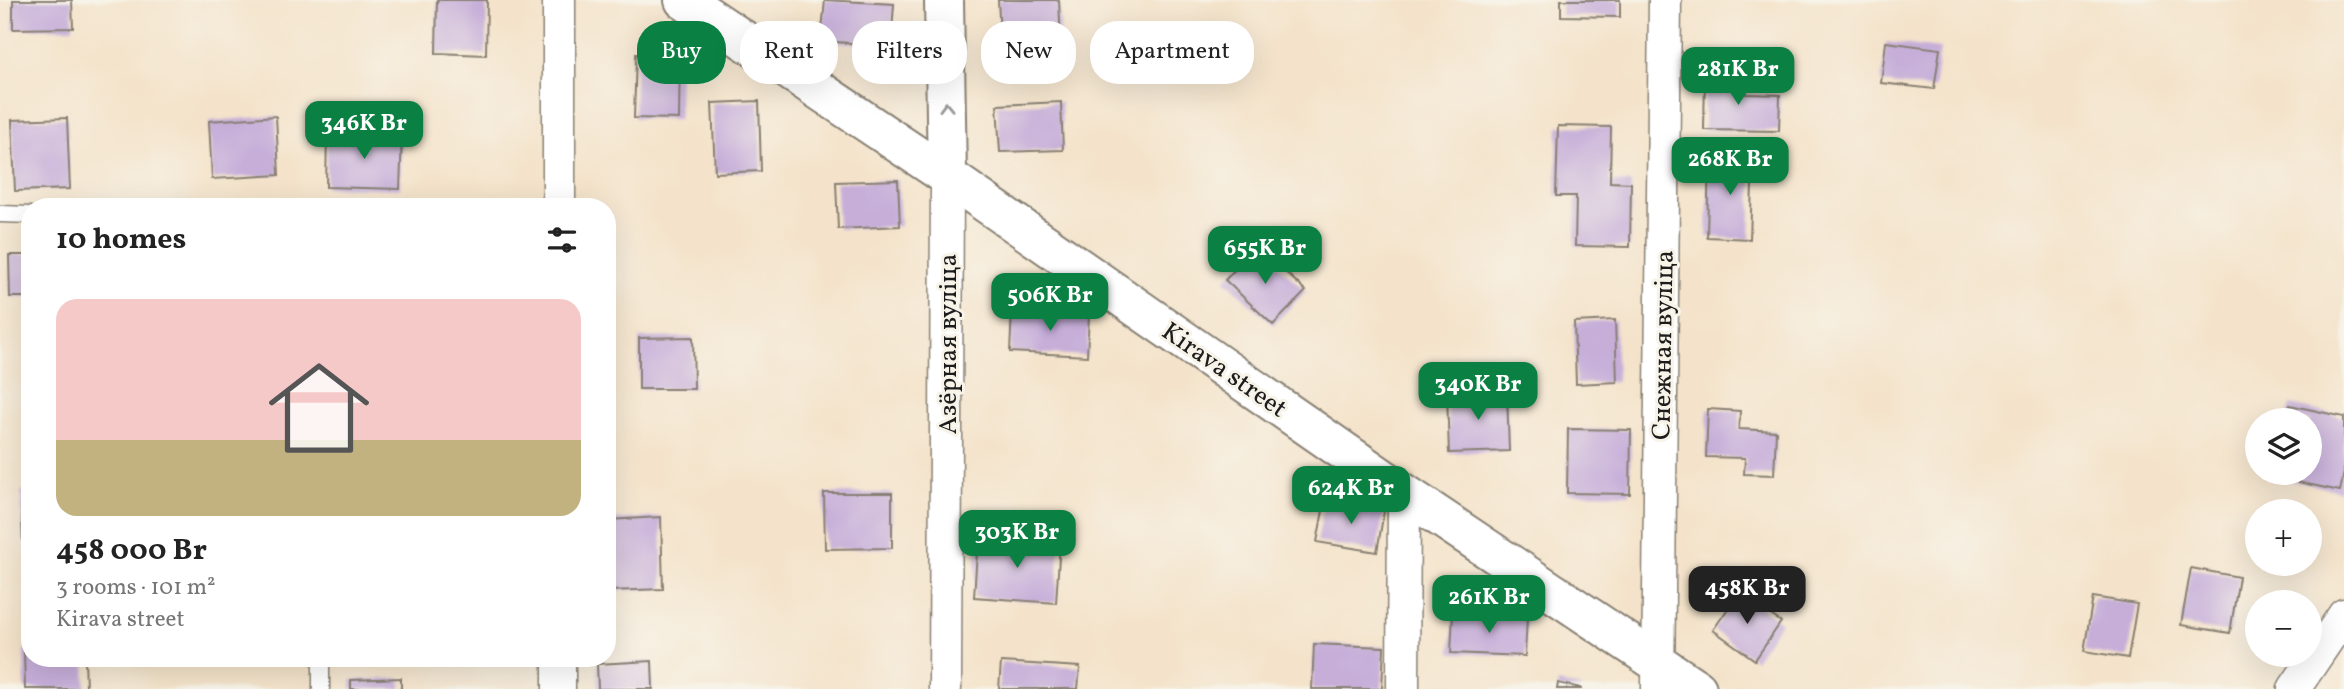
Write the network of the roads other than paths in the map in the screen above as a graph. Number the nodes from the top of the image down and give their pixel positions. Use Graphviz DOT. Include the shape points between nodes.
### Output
graph roads {
  1 [pos="559,0"];
  2 [pos="684,0"];
  3 [pos="944,0"];
  4 [pos="1665,0"];
  5 [pos="947,176"];
  6 [pos="559,198"];
  7 [pos="0,214"];
  8 [pos="21,215"];
  9 [pos="1404,494"];
  10 [pos="2344,615"];
  11 [pos="321,667"];
  12 [pos="559,667"];
  13 [pos="1659,676"];
  14 [pos="321,689"];
  15 [pos="559,689"];
  16 [pos="945,689"];
  17 [pos="1403,689"];
  18 [pos="1697,689"];
  19 [pos="2294,689"];
  1 -- 6 [label="street"];
  2 -- 5 [label="main road, Kirava street"];
  5 -- 3 [label="main road, Азёрная вуліца, one-way"];
  4 -- 13 [label="street, Снежная вуліца"];
  5 -- 9 [label="main road, Kirava street"];
  5 -- 16 [label="street, Азёрная вуліца"];
  7 -- 8 [label="lane"];
  9 -- 13 [label="main road, Kirava street"];
  9 -- 17 [label="street"];
  10 -- 19 [label="street"];
  11 -- 14 [label="lane"];
  12 -- 15 [label="street"];
  13 -- 18 [label="main road, Kirava street"];
}
